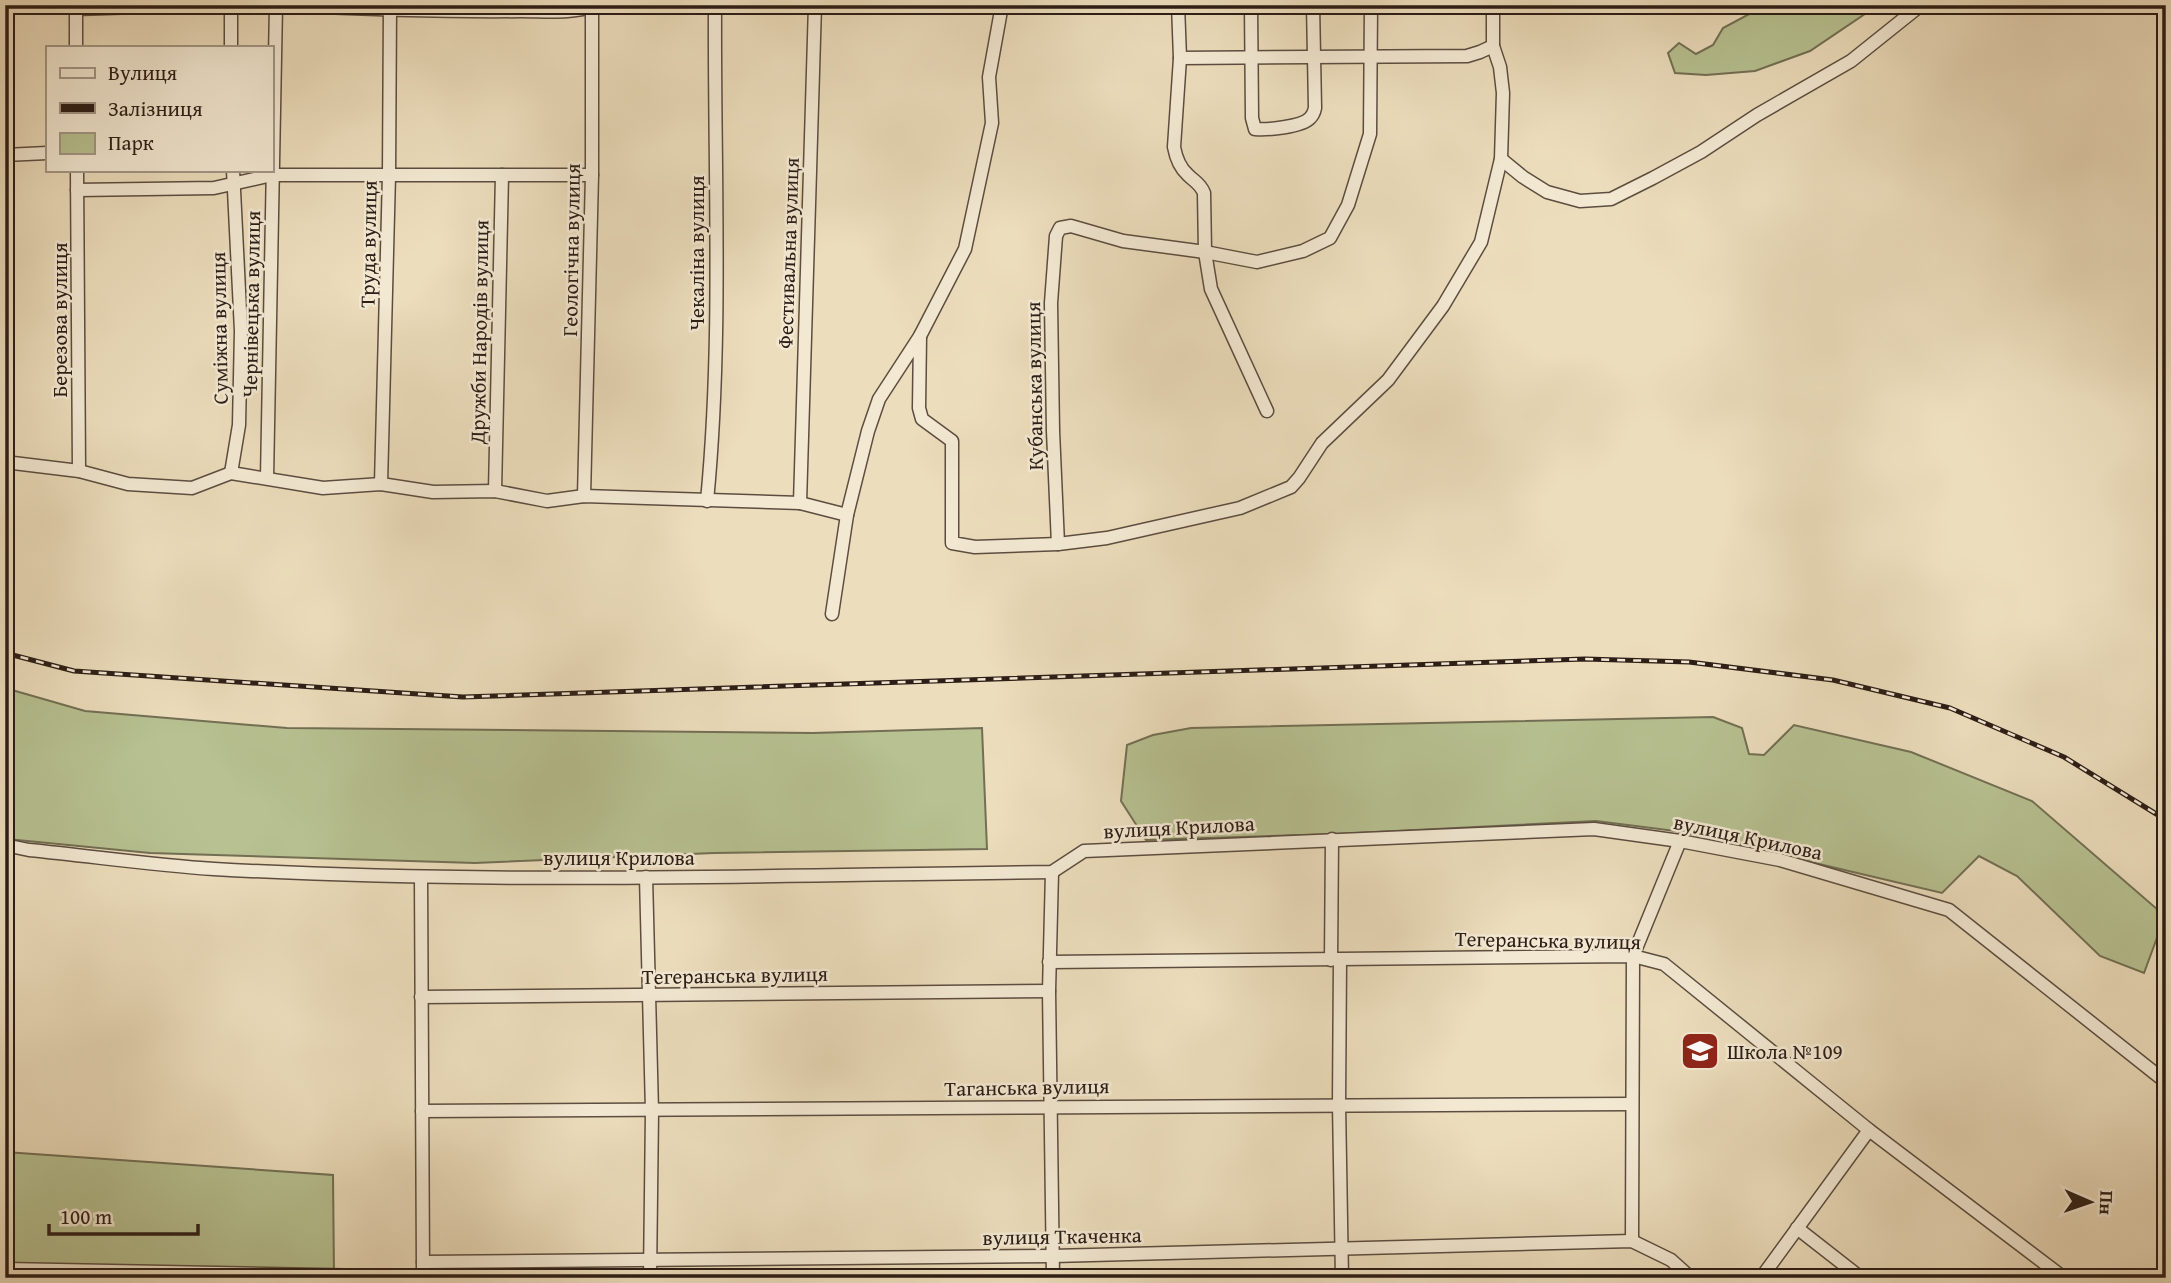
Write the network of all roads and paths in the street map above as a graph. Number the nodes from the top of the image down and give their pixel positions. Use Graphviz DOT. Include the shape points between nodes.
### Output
graph roads {
  1 [pos="199,5"];
  2 [pos="231,5"];
  3 [pos="276,5"];
  4 [pos="282,5"];
  5 [pos="701,5"];
  6 [pos="715,5"];
  7 [pos="815,5"];
  8 [pos="1002,5"];
  9 [pos="1178,5"];
  10 [pos="1251,5"];
  11 [pos="1313,5"];
  12 [pos="1371,5"];
  13 [pos="1493,5"];
  14 [pos="1921,5"];
  15 [pos="594,6"];
  16 [pos="76,7"];
  17 [pos="390,8"];
  18 [pos="504,8"];
  19 [pos="76,46"];
  20 [pos="231,46"];
  21 [pos="1493,46"];
  22 [pos="1371,57"];
  23 [pos="1180,58"];
  24 [pos="1253,58"];
  25 [pos="1315,58"];
  26 [pos="273,132"];
  27 [pos="46,153"];
  28 [pos="5,155"];
  29 [pos="1501,159"];
  30 [pos="77,172"];
  31 [pos="272,172"];
  32 [pos="272,175"];
  33 [pos="502,175"];
  34 [pos="592,175"];
  35 [pos="233,176"];
  36 [pos="389,176"];
  37 [pos="77,190"];
  38 [pos="1205,252"];
  39 [pos="920,336"];
  40 [pos="1267,411"];
  41 [pos="5,462"];
  42 [pos="79,471"];
  43 [pos="231,473"];
  44 [pos="267,478"];
  45 [pos="381,484"];
  46 [pos="495,491"];
  47 [pos="584,496"];
  48 [pos="707,501"];
  49 [pos="800,503"];
  50 [pos="847,515"];
  51 [pos="1058,544"];
  52 [pos="832,614"];
  53 [pos="1332,839"];
  54 [pos="1680,841"];
  55 [pos="5,845"];
  56 [pos="1052,872"];
  57 [pos="421,877"];
  58 [pos="646,877"];
  59 [pos="1633,956"];
  60 [pos="1336,960"];
  61 [pos="1049,962"];
  62 [pos="1049,991"];
  63 [pos="649,995"];
  64 [pos="421,998"];
  65 [pos="2166,1082"];
  66 [pos="1339,1104"];
  67 [pos="1632,1104"];
  68 [pos="1051,1106"];
  69 [pos="422,1111"];
  70 [pos="652,1111"];
  71 [pos="1869,1130"];
  72 [pos="1797,1228"];
  73 [pos="1632,1241"];
  74 [pos="1342,1250"];
  75 [pos="1053,1255"];
  76 [pos="650,1259"];
  77 [pos="423,1262"];
  78 [pos="5,1269"];
  79 [pos="423,1277"];
  80 [pos="650,1278"];
  81 [pos="1053,1278"];
  82 [pos="1342,1278"];
  83 [pos="1690,1278"];
  84 [pos="1761,1278"];
  85 [pos="1861,1278"];
  86 [pos="2064,1278"];
  1 -- 16 [label="street"];
  2 -- 20 [label="street"];
  3 -- 26 [label="street, Чернівецька вулиця"];
  4 -- 17 [label="street"];
  5 -- 6 [label="street"];
  6 -- 48 [label="street, Чекаліна вулиця" via="717,236 713,437"];
  7 -- 49 [label="street, Фестивальна вулиця"];
  8 -- 39 [label="street" via="989,77 992,122 965,249"];
  9 -- 23 [label="street"];
  10 -- 24 [label="street"];
  11 -- 25 [label="street"];
  12 -- 22 [label="street"];
  13 -- 21 [label="street"];
  14 -- 29 [label="street" via="1851,61 1701,152 1611,199 1580,201 1546,192"];
  15 -- 18 [label="street" via="583,10"];
  15 -- 34 [label="street, Геологічна вулиця"];
  16 -- 19 [label="street"];
  17 -- 18 [label="street"];
  17 -- 36 [label="street, Труда вулиця"];
  21 -- 22 [label="street" via="1467,56"];
  21 -- 29 [label="street" via="1503,93"];
  22 -- 25 [label="street"];
  22 -- 38 [label="street" via="1370,134 1348,205 1330,238 1303,251 1257,262"];
  23 -- 24 [label="street"];
  23 -- 38 [label="street" via="1174,147 1179,164 1201,186"];
  24 -- 25 [label="street"];
  24 -- 25 [label="street" via="1252,117 1255,129 1265,130 1312,117"];
  27 -- 28 [label="street"];
  29 -- 51 [label="street" via="1481,242 1443,306 1388,380 1322,443 1290,487 1240,508 1107,538"];
  30 -- 37 [label="street, Березова вулиця"];
  31 -- 32 [label="street, Чернівецька вулиця"];
  32 -- 35 [label="street"];
  32 -- 36 [label="street"];
  32 -- 44 [label="street, Чернівецька вулиця"];
  33 -- 34 [label="street"];
  33 -- 36 [label="street"];
  33 -- 46 [label="street, Дружби Народів вулиця"];
  34 -- 47 [label="street, Геологічна вулиця"];
  35 -- 37 [label="street" via="214,188"];
  35 -- 43 [label="street, Суміжна вулиця" via="241,331 239,425"];
  36 -- 45 [label="street, Труда вулиця"];
  37 -- 42 [label="street, Березова вулиця"];
  38 -- 40 [label="street" via="1211,289"];
  38 -- 51 [label="street, Кубанська вулиця" via="1123,241 1071,226 1060,228 1051,303"];
  39 -- 50 [label="street" via="879,399"];
  39 -- 51 [label="street" via="922,419 952,441 952,543 975,547"];
  41 -- 42 [label="street"];
  42 -- 43 [label="street" via="128,484 192,488"];
  43 -- 44 [label="street"];
  44 -- 45 [label="street" via="323,488"];
  45 -- 46 [label="street" via="433,492"];
  46 -- 47 [label="street" via="547,501"];
  47 -- 48 [label="street"];
  48 -- 49 [label="street"];
  49 -- 50 [label="street"];
  50 -- 52 [label="street"];
  53 -- 54 [label="street, вулиця Крилова" via="1594,829"];
  53 -- 56 [label="street, вулиця Крилова" via="1084,851"];
  53 -- 60 [label="street"];
  54 -- 59 [label="street"];
  54 -- 65 [label="street, вулиця Крилова" via="1780,860 1950,910"];
  55 -- 57 [label="street, вулиця Крилова" via="213,869"];
  56 -- 58 [label="street, вулиця Крилова"];
  56 -- 61 [label="street"];
  57 -- 58 [label="street, вулиця Крилова"];
  57 -- 64 [label="street"];
  58 -- 63 [label="street"];
  59 -- 60 [label="street, Тегеранська вулиця"];
  59 -- 67 [label="street"];
  59 -- 71 [label="street, Тегеранська вулиця" via="1664,964"];
  60 -- 61 [label="street, Тегеранська вулиця"];
  60 -- 66 [label="street"];
  61 -- 62 [label="street"];
  62 -- 63 [label="street, Тегеранська вулиця"];
  62 -- 68 [label="street"];
  63 -- 64 [label="street, Тегеранська вулиця"];
  63 -- 70 [label="street"];
  64 -- 69 [label="street"];
  66 -- 67 [label="street, Таганська вулиця"];
  66 -- 68 [label="street, Таганська вулиця"];
  66 -- 74 [label="street"];
  67 -- 73 [label="street"];
  68 -- 70 [label="street, Таганська вулиця"];
  68 -- 75 [label="street"];
  69 -- 70 [label="street, Таганська вулиця"];
  69 -- 77 [label="street"];
  70 -- 76 [label="street"];
  71 -- 72 [label="street"];
  71 -- 86 [label="street, Тегеранська вулиця"];
  72 -- 84 [label="street"];
  72 -- 85 [label="street"];
  73 -- 74 [label="street, вулиця Ткаченка"];
  73 -- 83 [label="street, вулиця Ткаченка" via="1671,1260"];
  74 -- 75 [label="street, вулиця Ткаченка"];
  74 -- 82 [label="street"];
  75 -- 76 [label="street, вулиця Ткаченка"];
  75 -- 81 [label="street"];
  76 -- 77 [label="street, вулиця Ткаченка"];
  76 -- 80 [label="street"];
  77 -- 79 [label="street"];
  78 -- 79 [label="street"];
}
